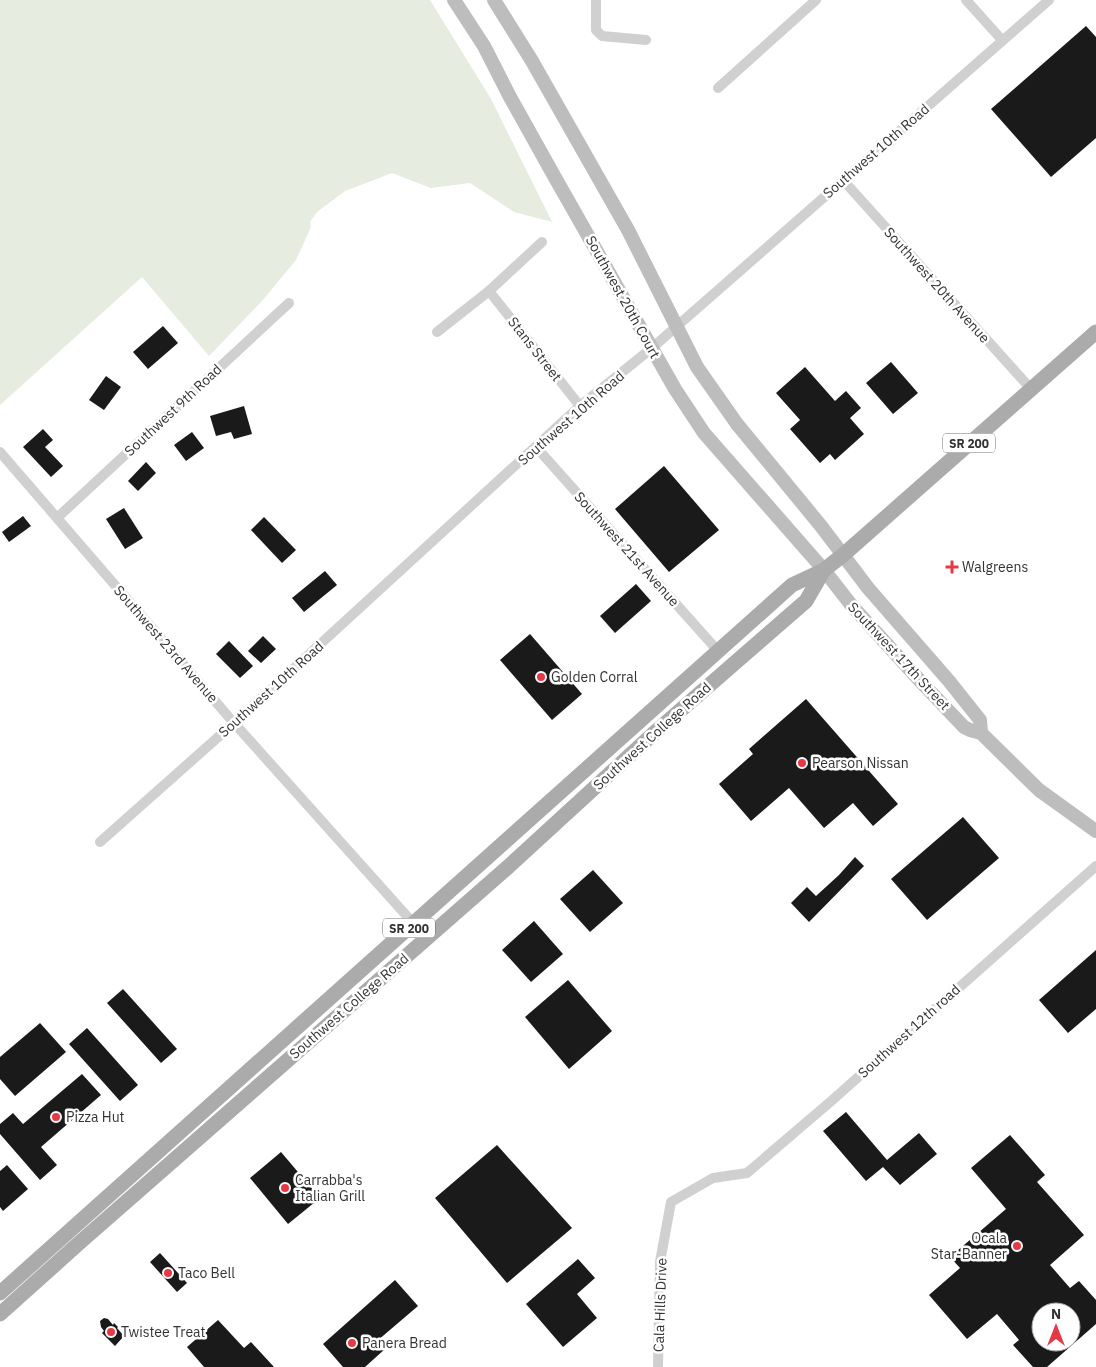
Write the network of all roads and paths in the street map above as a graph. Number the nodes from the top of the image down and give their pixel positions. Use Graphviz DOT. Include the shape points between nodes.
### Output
graph roads {
  1 [pos="454,0"];
  2 [pos="494,0"];
  3 [pos="596,0"];
  4 [pos="816,0"];
  5 [pos="966,0"];
  6 [pos="1049,0"];
  7 [pos="646,40"];
  8 [pos="1002,40"];
  9 [pos="718,88"];
  10 [pos="843,180"];
  11 [pos="542,242"];
  12 [pos="489,291"];
  13 [pos="289,303"];
  14 [pos="677,326"];
  15 [pos="437,332"];
  16 [pos="1096,332"];
  17 [pos="652,348"];
  18 [pos="1032,389"];
  19 [pos="580,406"];
  20 [pos="536,447"];
  21 [pos="0,452"];
  22 [pos="58,517"];
  23 [pos="843,555"];
  24 [pos="824,570"];
  25 [pos="718,651"];
  26 [pos="234,723"];
  27 [pos="981,734"];
  28 [pos="1096,831"];
  29 [pos="100,842"];
  30 [pos="1096,866"];
  31 [pos="414,924"];
  32 [pos="713,1178"];
  33 [pos="0,1293"];
  34 [pos="0,1314"];
  35 [pos="658,1367"];
  1 -- 17 [label="main road, Southwest 20th Court" via="484,46"];
  2 -- 14 [label="main road" via="628,230"];
  3 -- 7 [label="street" via="596,30 602,36"];
  4 -- 9 [label="street"];
  5 -- 8 [label="street"];
  6 -- 8 [label="street, Southwest 10th Road"];
  8 -- 10 [label="street, Southwest 10th Road"];
  10 -- 14 [label="street, Southwest 10th Road"];
  10 -- 18 [label="street, Southwest 20th Avenue"];
  11 -- 12 [label="street"];
  12 -- 15 [label="street"];
  12 -- 19 [label="street, Stans Street"];
  13 -- 22 [label="street, Southwest 9th Road"];
  14 -- 17 [label="street, Southwest 10th Road"];
  14 -- 23 [label="main road" via="697,367 737,424"];
  16 -- 18 [label="main road, Southwest College Road / SR 200"];
  17 -- 19 [label="street, Southwest 10th Road"];
  17 -- 24 [label="main road, Southwest 20th Court" via="674,390 704,433"];
  18 -- 23 [label="main road, Southwest College Road / SR 200"];
  19 -- 20 [label="street, Southwest 10th Road"];
  20 -- 25 [label="street, Southwest 21st Avenue"];
  20 -- 26 [label="street, Southwest 10th Road"];
  21 -- 22 [label="street, Southwest 23rd Avenue"];
  22 -- 26 [label="street, Southwest 23rd Avenue"];
  23 -- 24 [label="main road, Southwest College Road / SR 200"];
  23 -- 27 [label="main road, Southwest 17th Street" via="980,720"];
  24 -- 25 [label="main road, Southwest College Road / SR 200" via="792,585"];
  24 -- 27 [label="main road, Southwest 17th Street" via="923,684 964,726"];
  24 -- 34 [label="main road, Southwest College Road / SR 200" via="806,601"];
  25 -- 31 [label="main road, Southwest College Road / SR 200"];
  26 -- 29 [label="street, Southwest 10th Road"];
  26 -- 31 [label="street, Southwest 23rd Avenue"];
  27 -- 28 [label="main road, Southwest 17th Street" via="1039,790"];
  30 -- 32 [label="street, Southwest 12th road" via="747,1173"];
  31 -- 33 [label="main road, Southwest College Road / SR 200"];
  32 -- 35 [label="street, Cala Hills Drive" via="670,1202 660,1262"];
}
